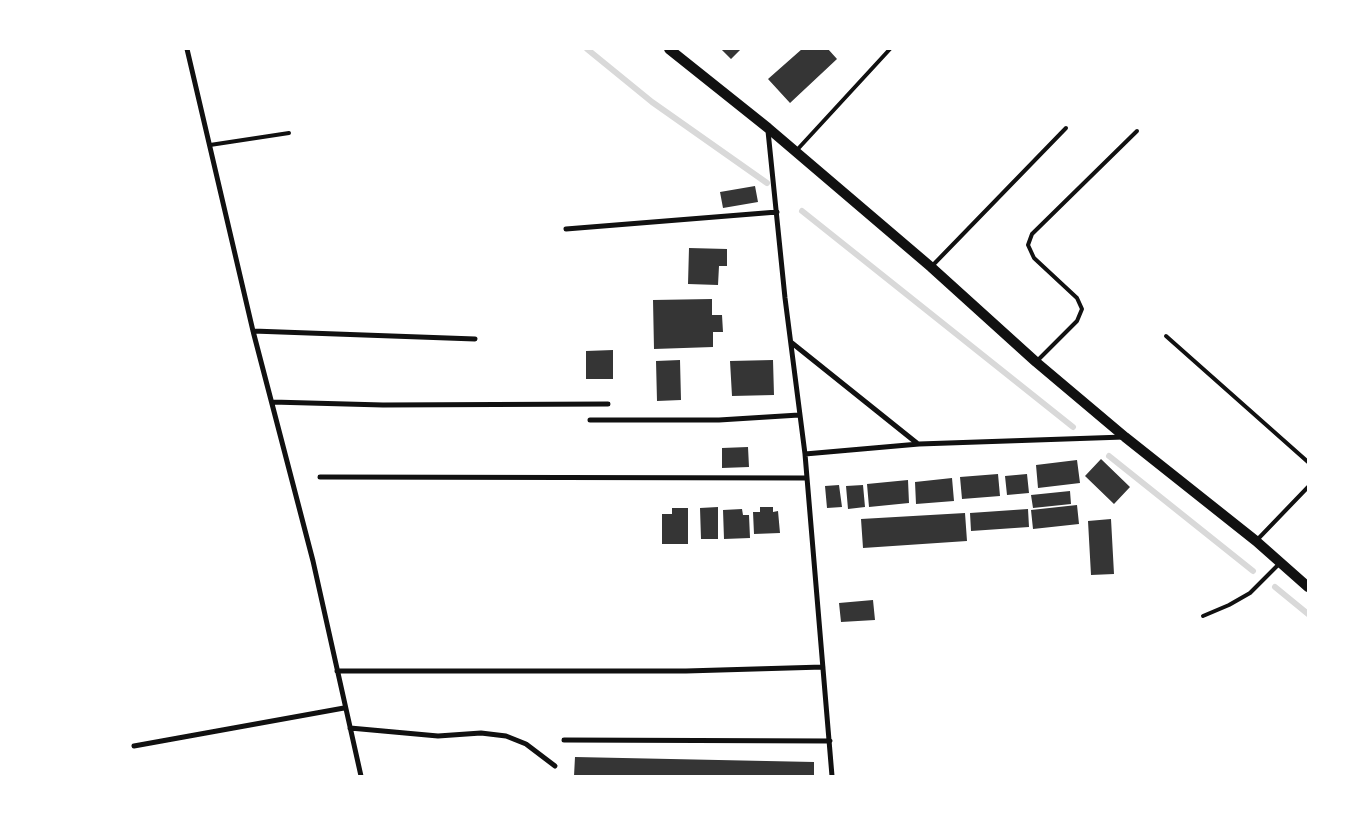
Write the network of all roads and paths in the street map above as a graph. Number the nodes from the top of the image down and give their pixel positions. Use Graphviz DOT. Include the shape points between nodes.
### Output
graph roads {
  1 [pos="187,49"];
  2 [pos="669,49"];
  3 [pos="890,49"];
  4 [pos="768,128"];
  5 [pos="1066,128"];
  6 [pos="1137,131"];
  7 [pos="289,134"];
  8 [pos="210,145"];
  9 [pos="796,151"];
  10 [pos="776,212"];
  11 [pos="566,229"];
  12 [pos="931,267"];
  13 [pos="253,330"];
  14 [pos="1166,336"];
  15 [pos="475,339"];
  16 [pos="792,343"];
  17 [pos="1036,362"];
  18 [pos="272,402"];
  19 [pos="608,404"];
  20 [pos="799,415"];
  21 [pos="590,420"];
  22 [pos="1125,437"];
  23 [pos="919,444"];
  24 [pos="805,454"];
  25 [pos="1308,462"];
  26 [pos="320,478"];
  27 [pos="806,478"];
  28 [pos="1308,487"];
  29 [pos="1256,541"];
  30 [pos="1280,562"];
  31 [pos="1308,587"];
  32 [pos="1203,616"];
  33 [pos="823,666"];
  34 [pos="338,671"];
  35 [pos="344,708"];
  36 [pos="350,728"];
  37 [pos="564,740"];
  38 [pos="830,741"];
  39 [pos="134,746"];
  40 [pos="555,766"];
  41 [pos="361,776"];
  42 [pos="832,776"];
  1 -- 8 [label="street"];
  2 -- 4 [label="main road"];
  3 -- 9 [label="lane"];
  4 -- 9 [label="main road"];
  4 -- 10 [label="street"];
  5 -- 12 [label="lane"];
  6 -- 17 [label="lane" via="1032,234 1028,245 1034,258 1077,298 1082,309 1078,321"];
  7 -- 8 [label="lane"];
  8 -- 13 [label="street"];
  9 -- 12 [label="main road"];
  10 -- 11 [label="street"];
  10 -- 16 [label="street"];
  12 -- 17 [label="main road"];
  13 -- 15 [label="street"];
  13 -- 18 [label="street"];
  14 -- 25 [label="lane"];
  16 -- 20 [label="street"];
  16 -- 23 [label="street"];
  17 -- 22 [label="main road"];
  18 -- 19 [label="street"];
  18 -- 34 [label="street"];
  20 -- 21 [label="street" via="719,420"];
  20 -- 24 [label="street"];
  22 -- 23 [label="street"];
  22 -- 29 [label="main road"];
  23 -- 24 [label="street"];
  24 -- 27 [label="street"];
  26 -- 27 [label="street"];
  27 -- 33 [label="street"];
  28 -- 29 [label="lane"];
  29 -- 30 [label="main road"];
  30 -- 31 [label="main road"];
  30 -- 32 [label="lane" via="1250,593"];
  33 -- 34 [label="street" via="686,670"];
  33 -- 38 [label="street"];
  34 -- 35 [label="street"];
  35 -- 36 [label="street"];
  35 -- 39 [label="street"];
  36 -- 40 [label="street" via="438,736 481,733 506,736 526,744"];
  36 -- 41 [label="street"];
  37 -- 38 [label="street"];
  38 -- 42 [label="street"];
}
